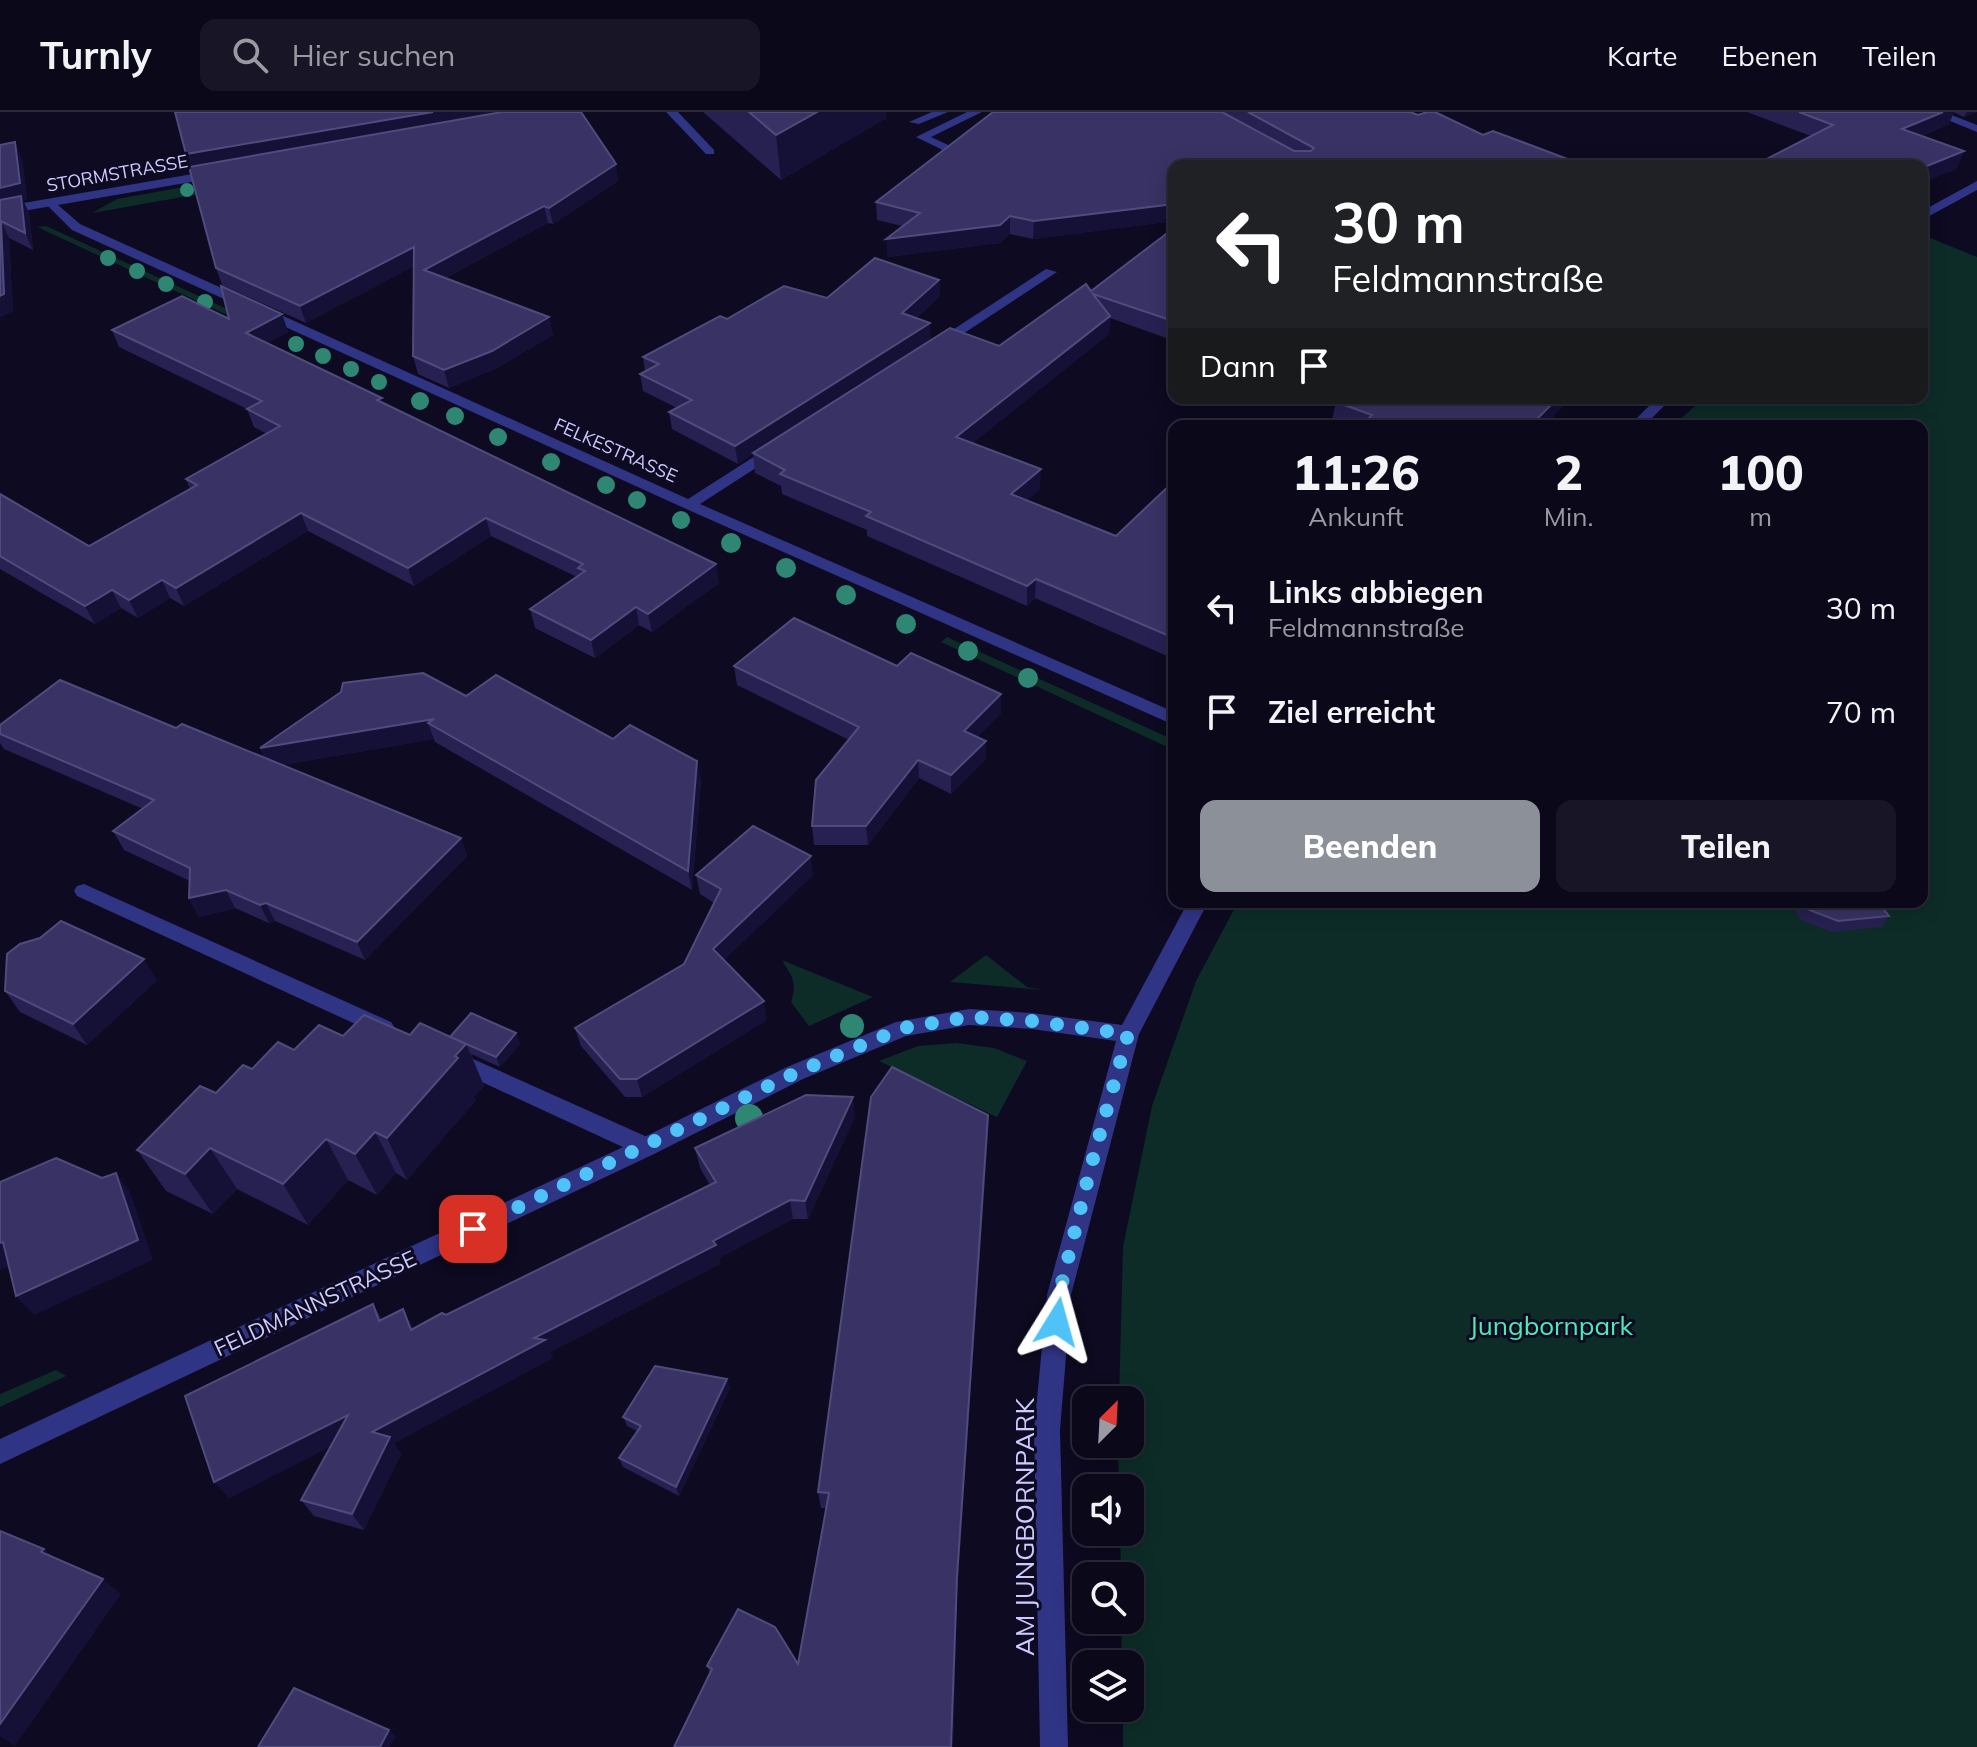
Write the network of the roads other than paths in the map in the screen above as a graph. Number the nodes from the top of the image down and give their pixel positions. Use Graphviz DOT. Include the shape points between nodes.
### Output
graph roads {
  1 [pos="672,112"];
  2 [pos="942,112"];
  3 [pos="976,112"];
  4 [pos="1934,112"];
  5 [pos="915,122"];
  6 [pos="1977,129"];
  7 [pos="710,152"];
  8 [pos="955,152"];
  9 [pos="222,173"];
  10 [pos="1977,185"];
  11 [pos="51,203"];
  12 [pos="0,211"];
  13 [pos="1928,213"];
  14 [pos="1051,272"];
  15 [pos="930,349"];
  16 [pos="1659,404"];
  17 [pos="1642,420"];
  18 [pos="796,436"];
  19 [pos="689,505"];
  20 [pos="1168,716"];
  21 [pos="84,891"];
  22 [pos="1195,908"];
  23 [pos="1128,1034"];
  24 [pos="401,1036"];
  25 [pos="430,1049"];
  26 [pos="646,1147"];
  27 [pos="0,1452"];
  28 [pos="1054,1747"];
  1 -- 7 [label="street"];
  2 -- 5 [label="street"];
  3 -- 8 [label="street" via="922,137"];
  4 -- 6 [label="street"];
  9 -- 11 [label="street, STORMSTRASSE"];
  10 -- 13 [label="street"];
  11 -- 12 [label="street, STORMSTRASSE"];
  11 -- 19 [label="street, FELKESTRASSE" via="76,227"];
  14 -- 15 [label="street"];
  16 -- 17 [label="street"];
  18 -- 19 [label="street"];
  19 -- 20 [label="street, FELKESTRASSE"];
  21 -- 24 [label="street"];
  22 -- 23 [label="street, AM JUNGBORNPARK"];
  23 -- 26 [label="street, FELDMANNSTRASSE" via="969,1017 903,1028 795,1073"];
  23 -- 28 [label="street, AM JUNGBORNPARK" via="1059,1295 1047,1430"];
  25 -- 26 [label="street"];
  26 -- 27 [label="street, FELDMANNSTRASSE"];
}
